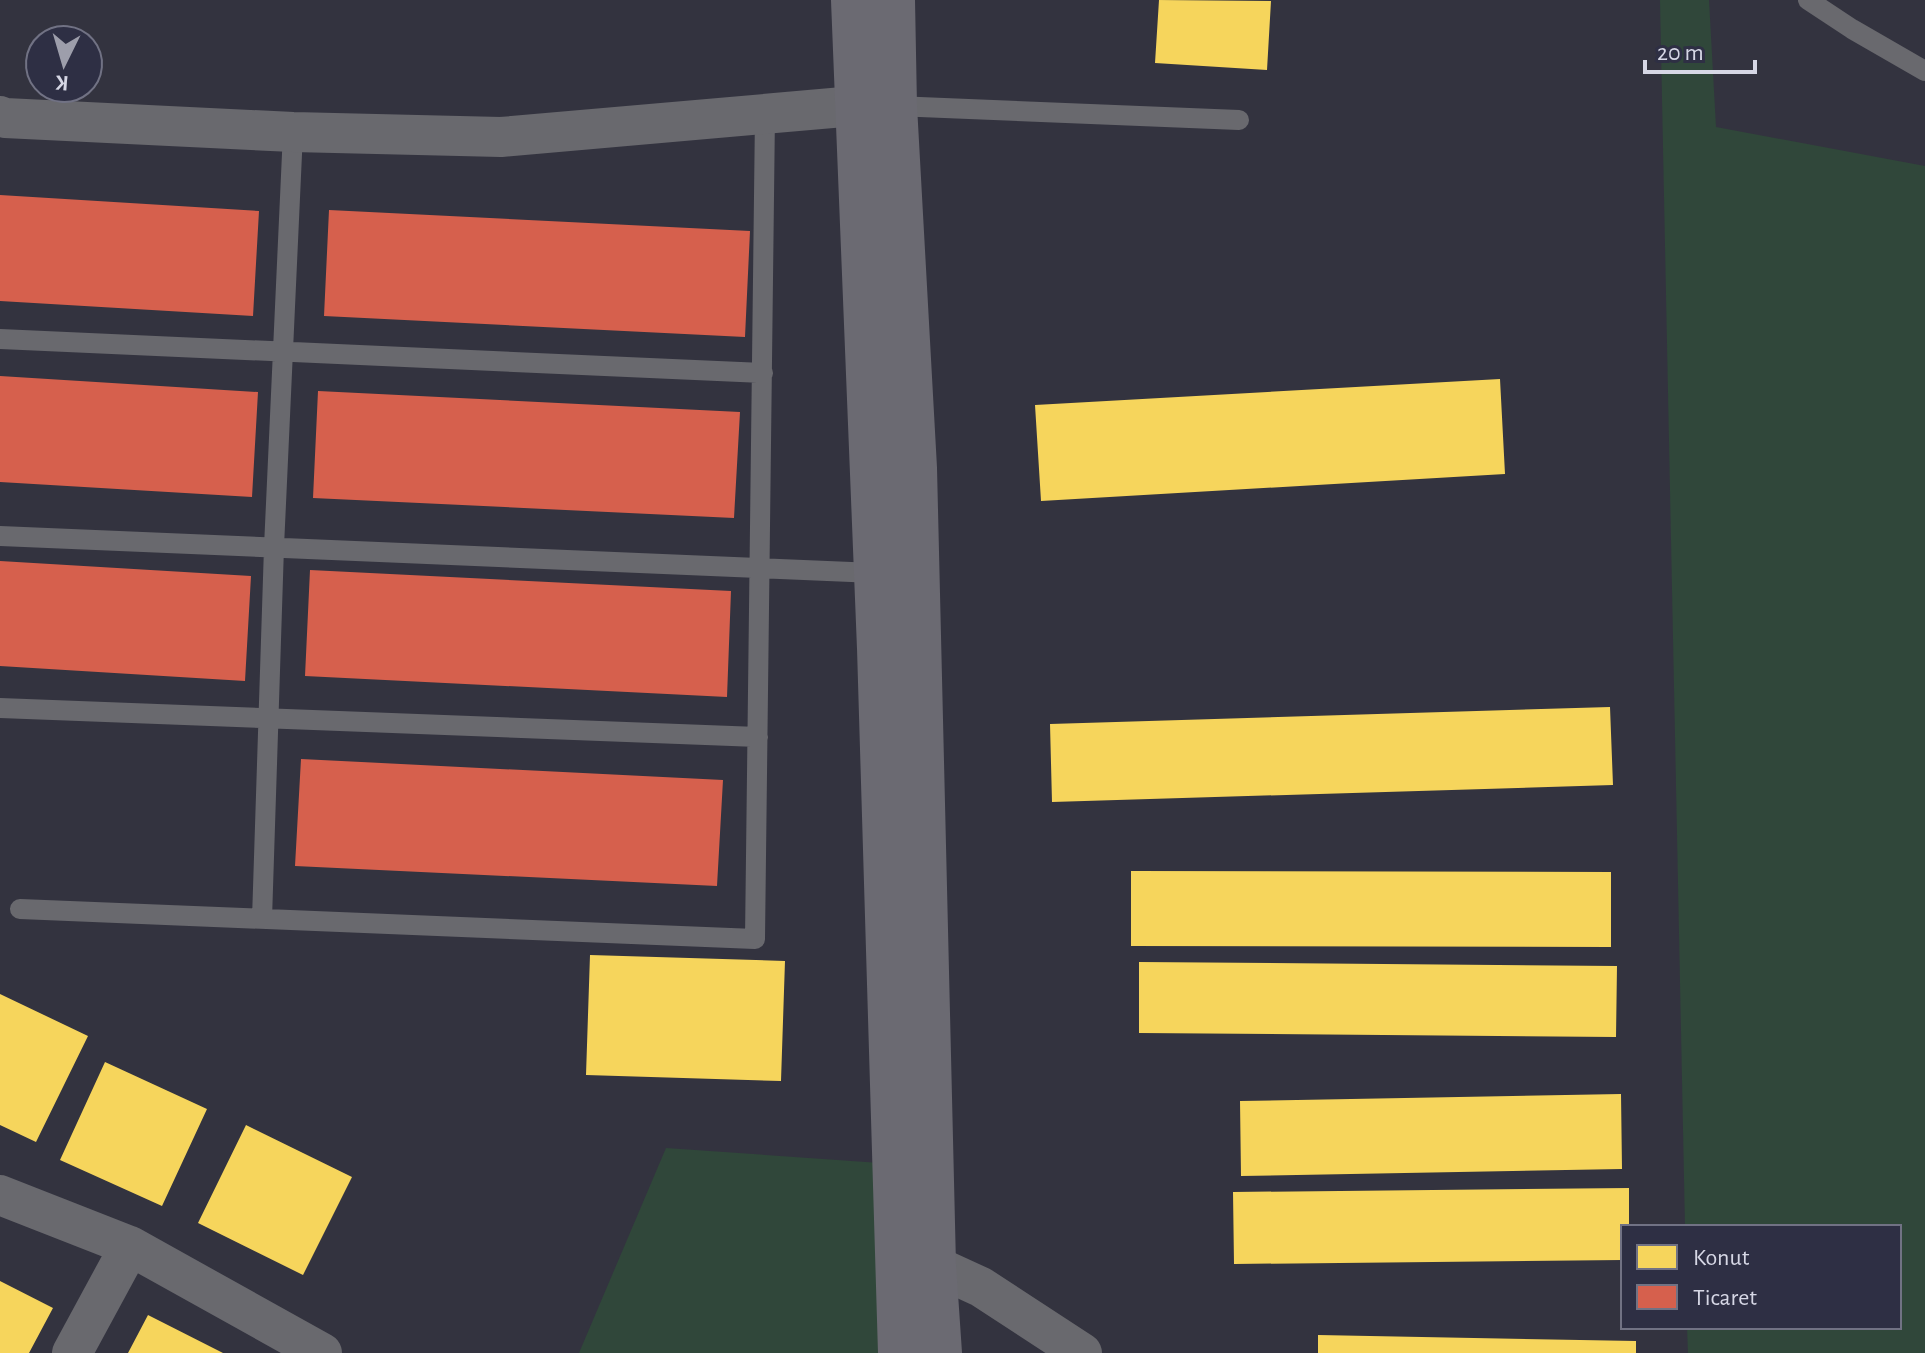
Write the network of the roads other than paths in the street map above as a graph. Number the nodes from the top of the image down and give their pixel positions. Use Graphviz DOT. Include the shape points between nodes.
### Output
graph roads {
  1 [pos="853,0"];
  2 [pos="893,0"];
  3 [pos="1808,0"];
  4 [pos="1925,71"];
  5 [pos="875,106"];
  6 [pos="765,114"];
  7 [pos="0,116"];
  8 [pos="1239,120"];
  9 [pos="293,132"];
  10 [pos="0,339"];
  11 [pos="282,353"];
  12 [pos="763,373"];
  13 [pos="0,536"];
  14 [pos="274,547"];
  15 [pos="760,568"];
  16 [pos="875,573"];
  17 [pos="0,708"];
  18 [pos="268,717"];
  19 [pos="758,737"];
  20 [pos="20,909"];
  21 [pos="262,919"];
  22 [pos="0,1195"];
  23 [pos="130,1246"];
  24 [pos="916,1257"];
  25 [pos="981,1287"];
  26 [pos="72,1353"];
  27 [pos="322,1353"];
  28 [pos="900,1353"];
  29 [pos="940,1353"];
  30 [pos="1036,1353"];
  31 [pos="1082,1353"];
  1 -- 5 [label="street"];
  2 -- 5 [label="street"];
  3 -- 4 [label="lane"];
  5 -- 6 [label="street"];
  5 -- 8 [label="lane"];
  5 -- 16 [label="street"];
  5 -- 24 [label="street" via="915,468"];
  6 -- 9 [label="street" via="501,137"];
  6 -- 12 [label="lane"];
  7 -- 9 [label="street"];
  9 -- 11 [label="lane"];
  10 -- 11 [label="lane"];
  11 -- 12 [label="lane"];
  11 -- 14 [label="lane"];
  12 -- 15 [label="lane"];
  13 -- 14 [label="lane"];
  14 -- 15 [label="lane"];
  14 -- 18 [label="lane"];
  15 -- 16 [label="lane"];
  15 -- 19 [label="lane"];
  16 -- 24 [label="street"];
  17 -- 18 [label="lane"];
  18 -- 19 [label="lane"];
  18 -- 21 [label="lane"];
  19 -- 21 [label="lane" via="755,939"];
  20 -- 21 [label="lane"];
  22 -- 23 [label="street"];
  23 -- 26 [label="street"];
  23 -- 27 [label="street"];
  24 -- 25 [label="street"];
  24 -- 28 [label="street"];
  24 -- 29 [label="street"];
  25 -- 30 [label="street"];
  25 -- 31 [label="street"];
}
